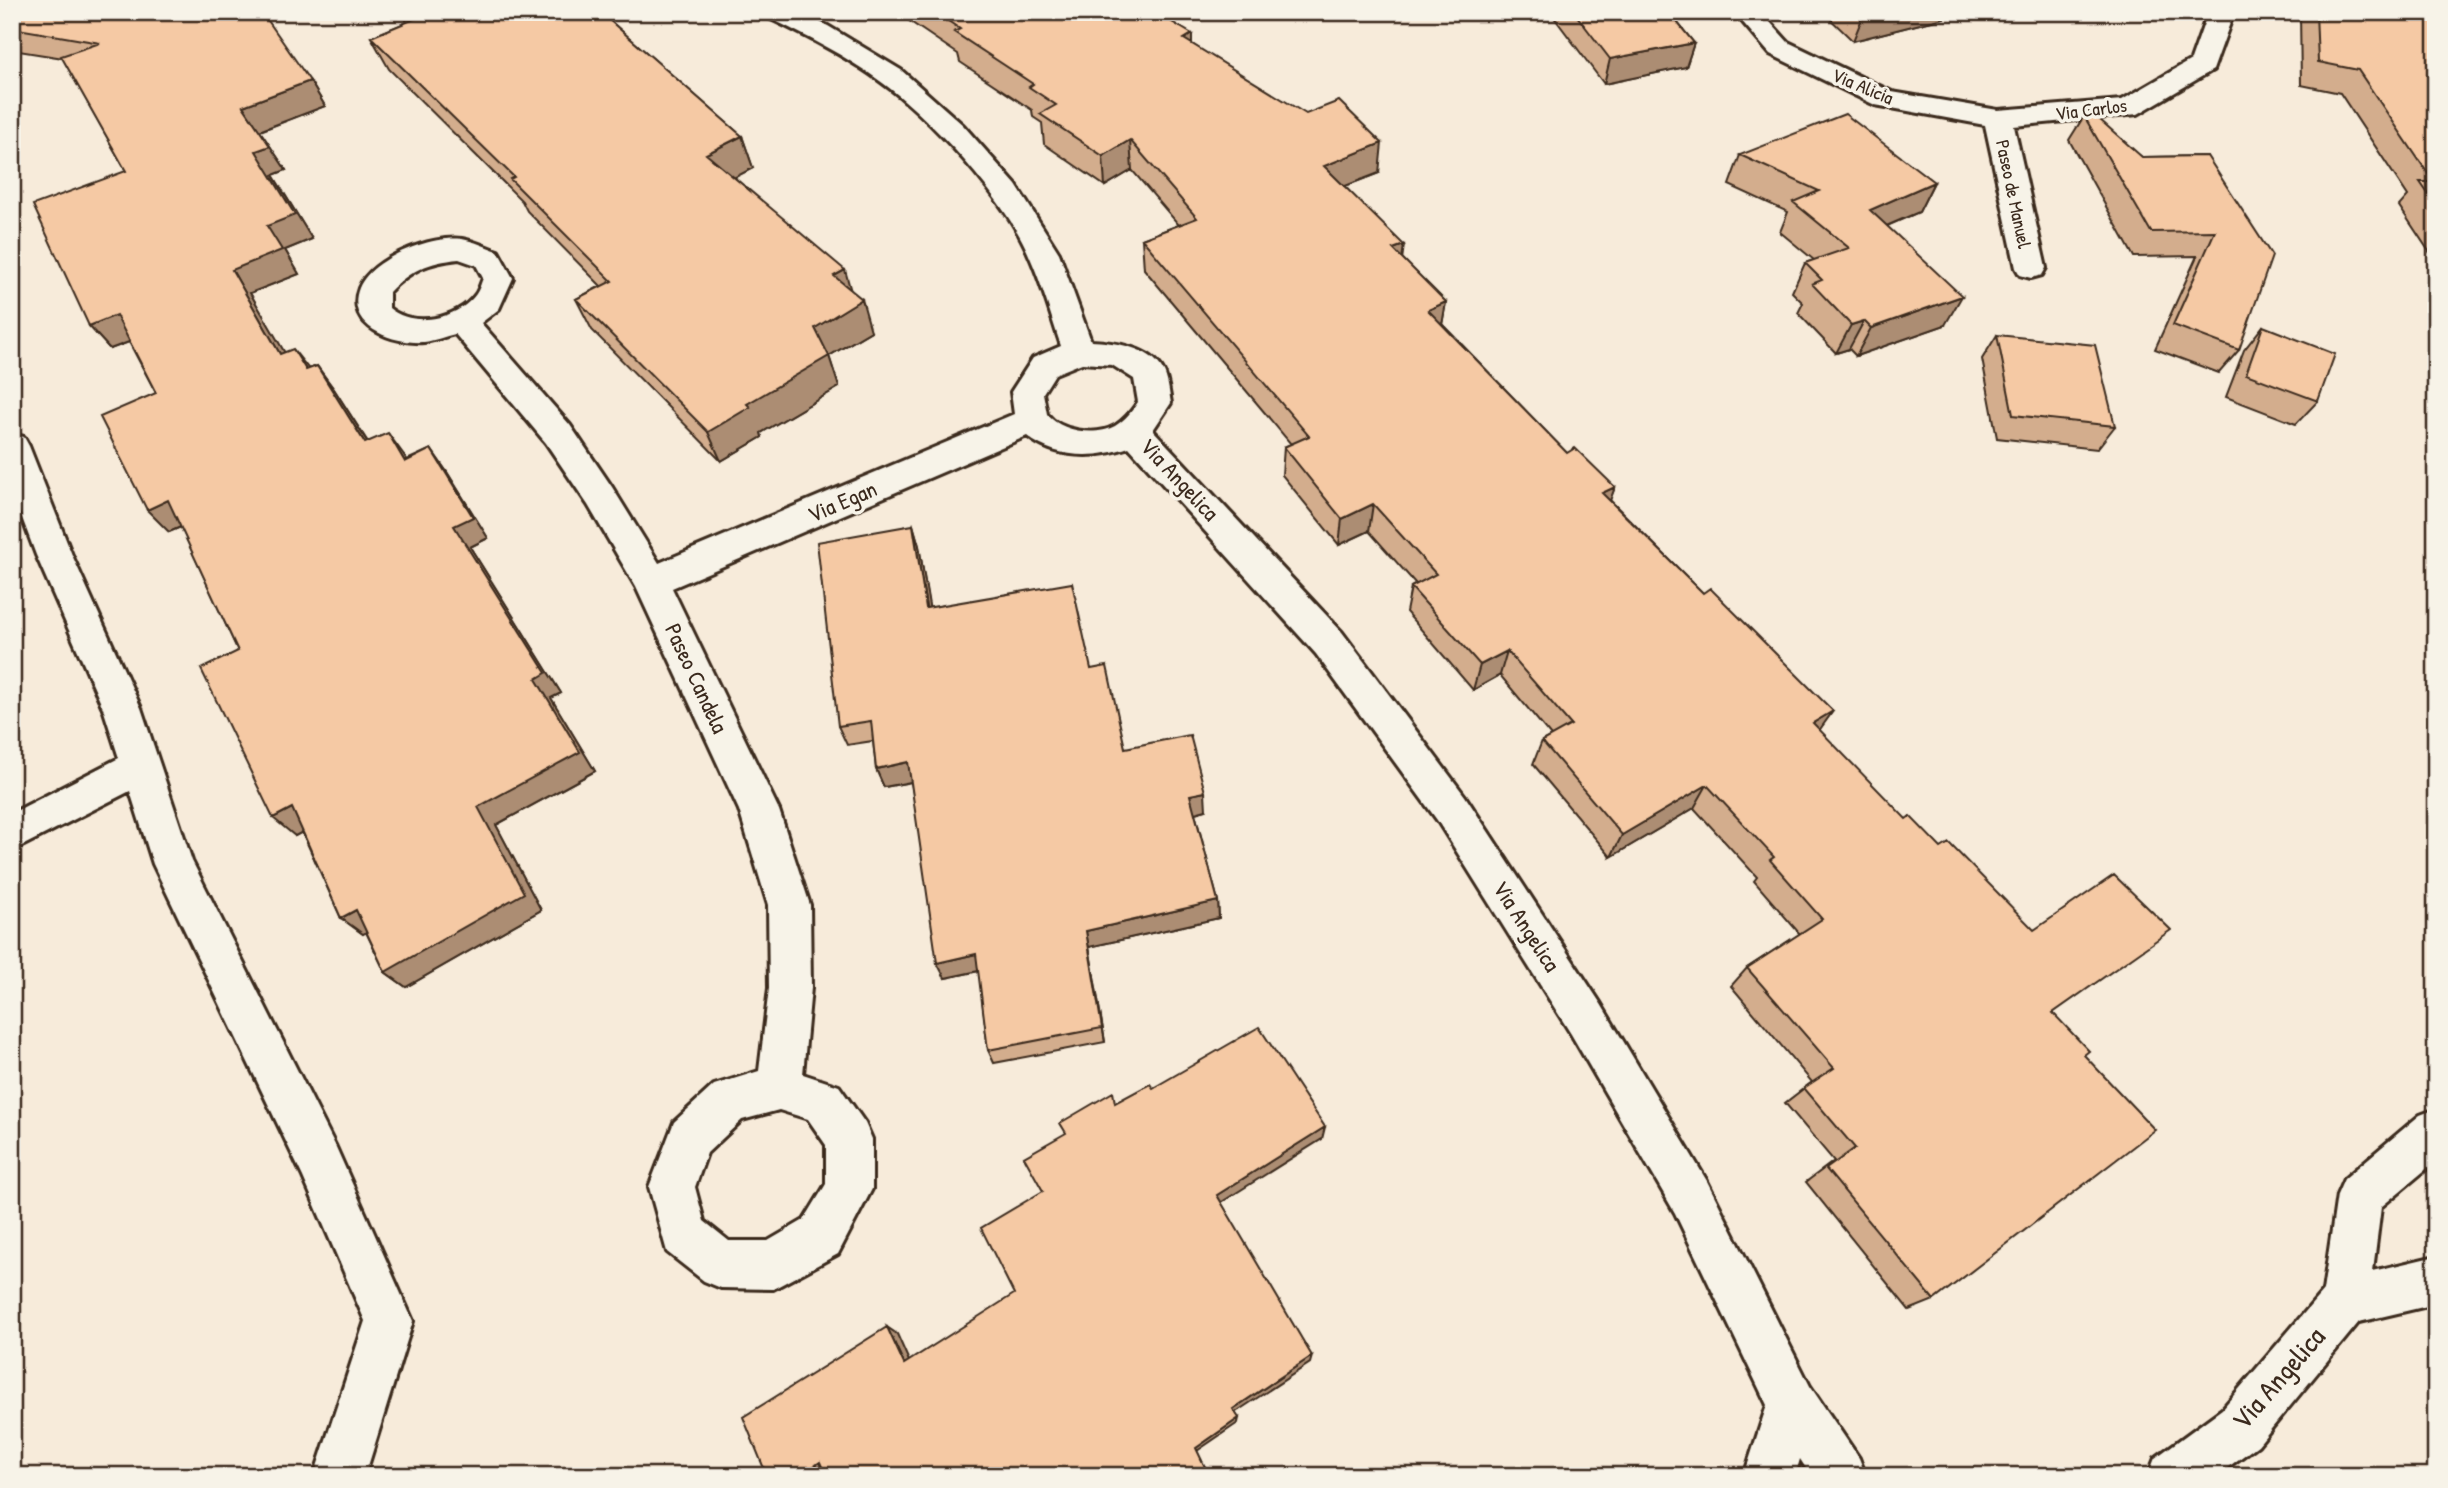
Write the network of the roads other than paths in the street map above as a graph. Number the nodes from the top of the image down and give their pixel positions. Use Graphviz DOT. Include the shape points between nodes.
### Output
graph roads {
  1 [pos="778,12"];
  2 [pos="1747,12"];
  3 [pos="2221,12"];
  4 [pos="1998,119"];
  5 [pos="2031,268"];
  6 [pos="462,321"];
  7 [pos="1079,351"];
  8 [pos="1032,420"];
  9 [pos="1134,430"];
  10 [pos="12,446"];
  11 [pos="651,582"];
  12 [pos="141,766"];
  13 [pos="12,833"];
  14 [pos="779,1088"];
  15 [pos="2436,1131"];
  16 [pos="2436,1280"];
  17 [pos="2345,1301"];
  18 [pos="1792,1404"];
  19 [pos="339,1476"];
  20 [pos="1769,1476"];
  21 [pos="1841,1476"];
  22 [pos="2173,1476"];
  1 -- 7 [label="street" via="891,76 953,131 1006,192 1044,253"];
  2 -- 4 [label="street, Via Alicia" via="1779,48 1885,99"];
  3 -- 4 [label="street, Via Carlos" via="2203,64 2128,108"];
  4 -- 5 [label="street, Paseo de Manuel"];
  6 -- 11 [label="street, Paseo Candela" via="558,434"];
  7 -- 8 [label="street, Via Angelica" via="1044,366 1038,374 1027,392"];
  7 -- 9 [label="street, Via Angelica" via="1119,354 1149,373 1155,403"];
  8 -- 9 [label="street, Via Angelica" via="1051,436 1078,443 1108,442"];
  8 -- 11 [label="street, Via Egan"];
  9 -- 18 [label="street, Via Angelica" via="1329,643 1451,808 1586,1019 1691,1197"];
  10 -- 12 [label="street" via="122,708"];
  11 -- 14 [label="street, Paseo Candela" via="759,810 789,905 790,988"];
  12 -- 13 [label="street"];
  12 -- 19 [label="street" via="173,864 319,1161 389,1321"];
  15 -- 17 [label="street" via="2360,1195"];
  16 -- 17 [label="street"];
  17 -- 22 [label="street, Via Angelica" via="2240,1427"];
  18 -- 20 [label="street"];
  18 -- 21 [label="street, Via Angelica"];
}
